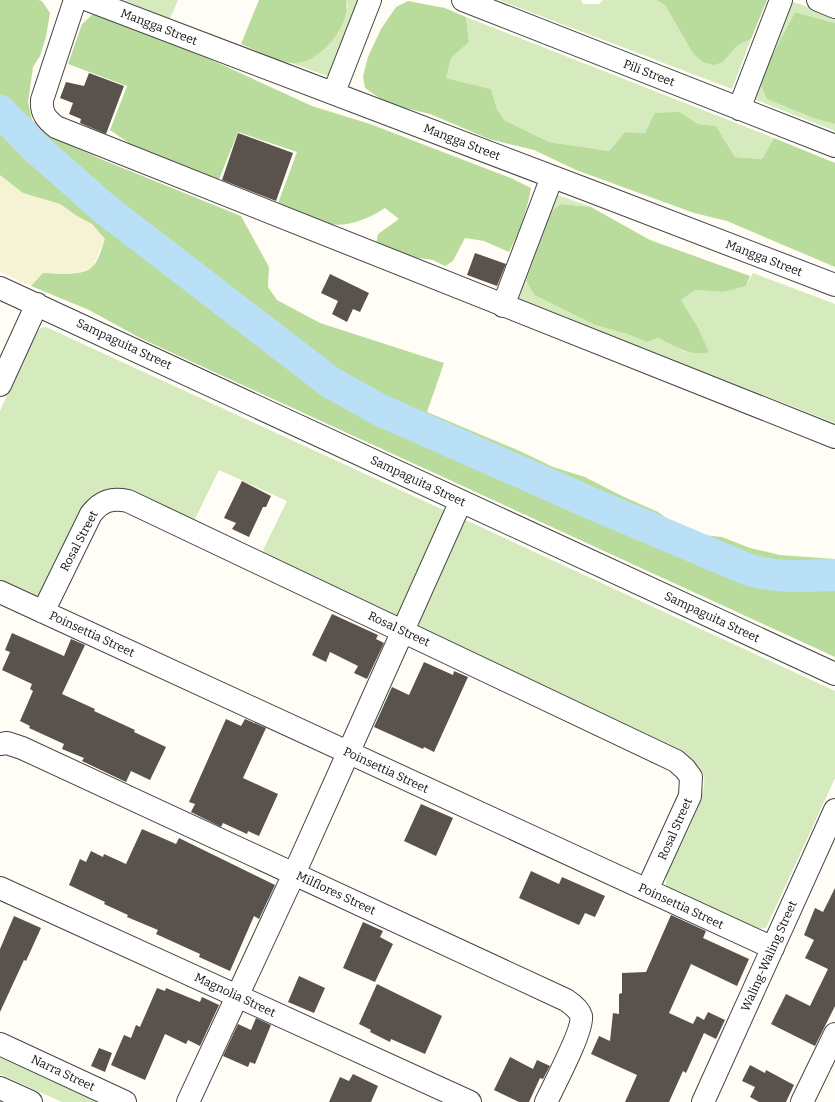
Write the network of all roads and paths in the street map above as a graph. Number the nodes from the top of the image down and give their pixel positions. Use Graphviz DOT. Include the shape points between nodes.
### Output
graph roads {
  1 [pos="75,0"];
  2 [pos="88,0"];
  3 [pos="370,0"];
  4 [pos="463,0"];
  5 [pos="781,0"];
  6 [pos="818,0"];
  7 [pos="835,7"];
  8 [pos="334,92"];
  9 [pos="739,108"];
  10 [pos="835,146"];
  11 [pos="552,178"];
  12 [pos="835,285"];
  13 [pos="0,288"];
  14 [pos="37,304"];
  15 [pos="503,306"];
  16 [pos="0,385"];
  17 [pos="835,437"];
  18 [pos="461,501"];
  19 [pos="0,592"];
  20 [pos="43,612"];
  21 [pos="404,631"];
  22 [pos="835,674"];
  23 [pos="0,744"];
  24 [pos="349,753"];
  25 [pos="835,810"];
  26 [pos="294,874"];
  27 [pos="0,888"];
  28 [pos="647,890"];
  29 [pos="772,948"];
  30 [pos="236,996"];
  31 [pos="835,1034"];
  32 [pos="0,1044"];
  33 [pos="0,1088"];
  34 [pos="31,1102"];
  35 [pos="125,1102"];
  36 [pos="188,1102"];
  37 [pos="470,1102"];
  38 [pos="546,1102"];
  39 [pos="703,1102"];
  40 [pos="802,1102"];
  1 -- 15 [label="street" via="42,100 44,116 56,127"];
  2 -- 8 [label="street, Mangga Street"];
  3 -- 8 [label="street"];
  4 -- 9 [label="street, Pili Street"];
  5 -- 9 [label="street"];
  6 -- 7 [label="street"];
  8 -- 11 [label="street, Mangga Street"];
  9 -- 10 [label="street, Pili Street"];
  11 -- 12 [label="street, Mangga Street"];
  11 -- 15 [label="street"];
  13 -- 14 [label="street, Sampaguita Street"];
  14 -- 16 [label="street"];
  14 -- 18 [label="street, Sampaguita Street"];
  15 -- 17 [label="street"];
  18 -- 21 [label="street"];
  18 -- 22 [label="street, Sampaguita Street"];
  19 -- 20 [label="street, Poinsettia Street"];
  20 -- 21 [label="street, Rosal Street" via="91,514 97,506 117,499 128,501"];
  20 -- 24 [label="street, Poinsettia Street"];
  21 -- 24 [label="street"];
  21 -- 28 [label="street, Rosal Street" via="676,761 685,769 691,777 690,796"];
  23 -- 26 [label="street, Milflores Street" via="7,743 22,748"];
  24 -- 26 [label="street"];
  24 -- 28 [label="street, Poinsettia Street"];
  25 -- 29 [label="street, Waling-Waling Street"];
  26 -- 30 [label="street"];
  26 -- 38 [label="street, Milflores Street" via="573,1005 581,1016 580,1028"];
  27 -- 30 [label="street, Magnolia Street"];
  28 -- 29 [label="street, Poinsettia Street"];
  29 -- 39 [label="street, Waling-Waling Street"];
  30 -- 36 [label="street"];
  30 -- 37 [label="street, Magnolia Street"];
  31 -- 40 [label="street"];
  32 -- 35 [label="street, Narra Street"];
  33 -- 34 [label="street"];
}
